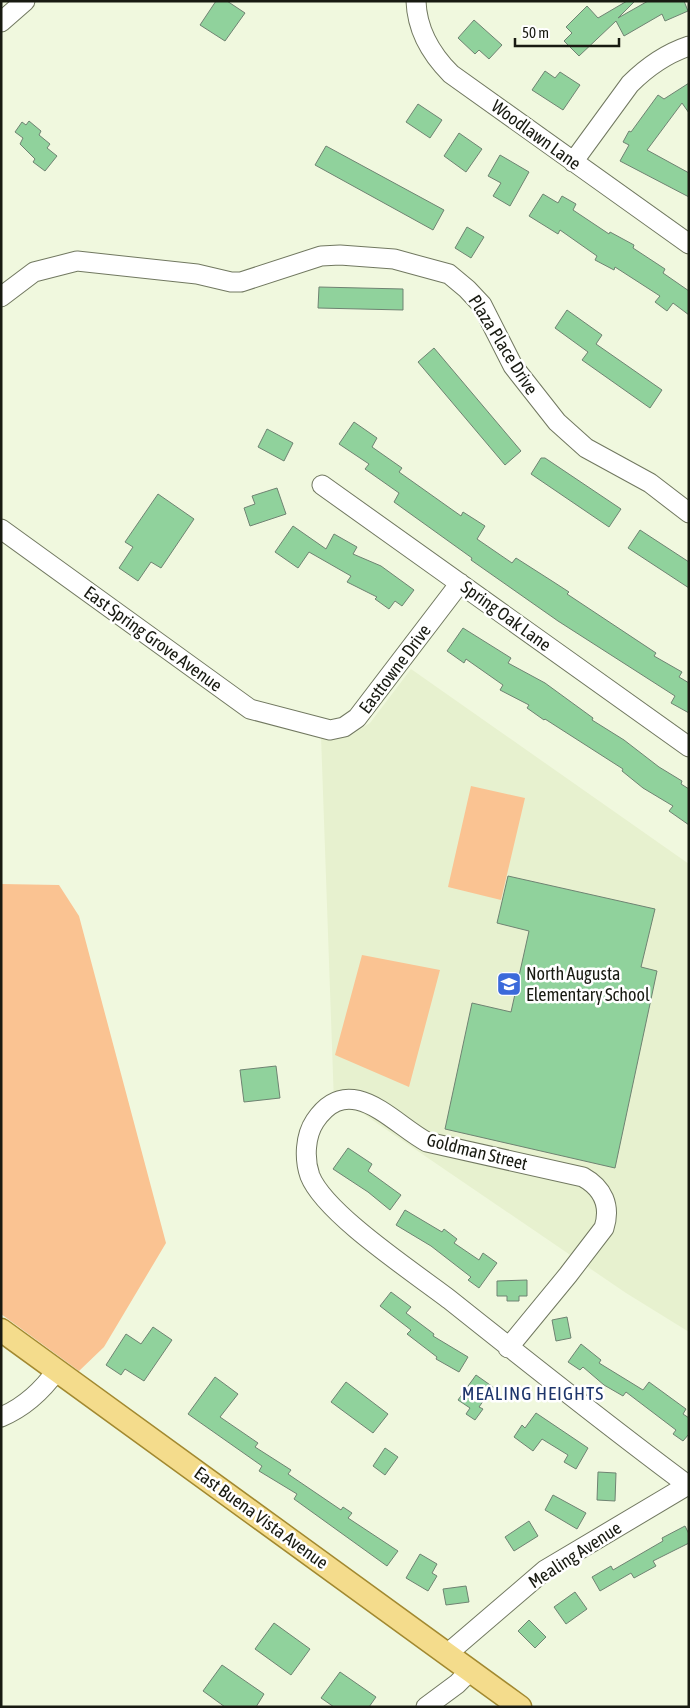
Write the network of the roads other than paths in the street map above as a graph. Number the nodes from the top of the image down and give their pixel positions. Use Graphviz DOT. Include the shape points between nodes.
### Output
graph roads {
  1 [pos="25,1"];
  2 [pos="416,1"];
  3 [pos="1,22"];
  4 [pos="689,46"];
  5 [pos="573,162"];
  6 [pos="689,244"];
  7 [pos="1,297"];
  8 [pos="322,485"];
  9 [pos="689,513"];
  10 [pos="1,529"];
  11 [pos="460,583"];
  12 [pos="315,726"];
  13 [pos="689,748"];
  14 [pos="1,1330"];
  15 [pos="508,1348"];
  16 [pos="56,1370"];
  17 [pos="1,1417"];
  18 [pos="688,1485"];
  19 [pos="447,1654"];
  20 [pos="470,1671"];
  21 [pos="426,1707"];
  22 [pos="520,1707"];
  1 -- 3 [label="street"];
  2 -- 5 [label="street, Woodlawn Lane" via="424,37 440,64"];
  4 -- 5 [label="street" via="666,56 635,79"];
  5 -- 6 [label="street, Woodlawn Lane"];
  7 -- 9 [label="street, Plaza Place Drive" via="34,272 77,261 197,274 231,282 241,282 321,256 394,259 430,267 449,274 482,305 513,366 557,422 586,448 650,482"];
  8 -- 11 [label="street, Spring Oak Lane"];
  10 -- 12 [label="street, East Spring Grove Avenue" via="250,709"];
  11 -- 12 [label="street, Easttowne Drive" via="351,724 336,729"];
  11 -- 13 [label="street, Spring Oak Lane"];
  14 -- 16 [label="main road, East Buena Vista Avenue"];
  15 -- 15 [label="street, Goldman Street" via="345,1218 318,1191 307,1164 308,1140 314,1123 326,1108 342,1100 366,1103 382,1109 427,1142 583,1176 597,1186 606,1202 604,1228"];
  15 -- 18 [label="street, Goldman Street"];
  16 -- 17 [label="street" via="25,1404"];
  16 -- 19 [label="main road, East Buena Vista Avenue"];
  18 -- 19 [label="street, Mealing Avenue" via="545,1570"];
  19 -- 20 [label="main road, East Buena Vista Avenue"];
  20 -- 21 [label="street"];
  20 -- 22 [label="main road, East Buena Vista Avenue"];
}
